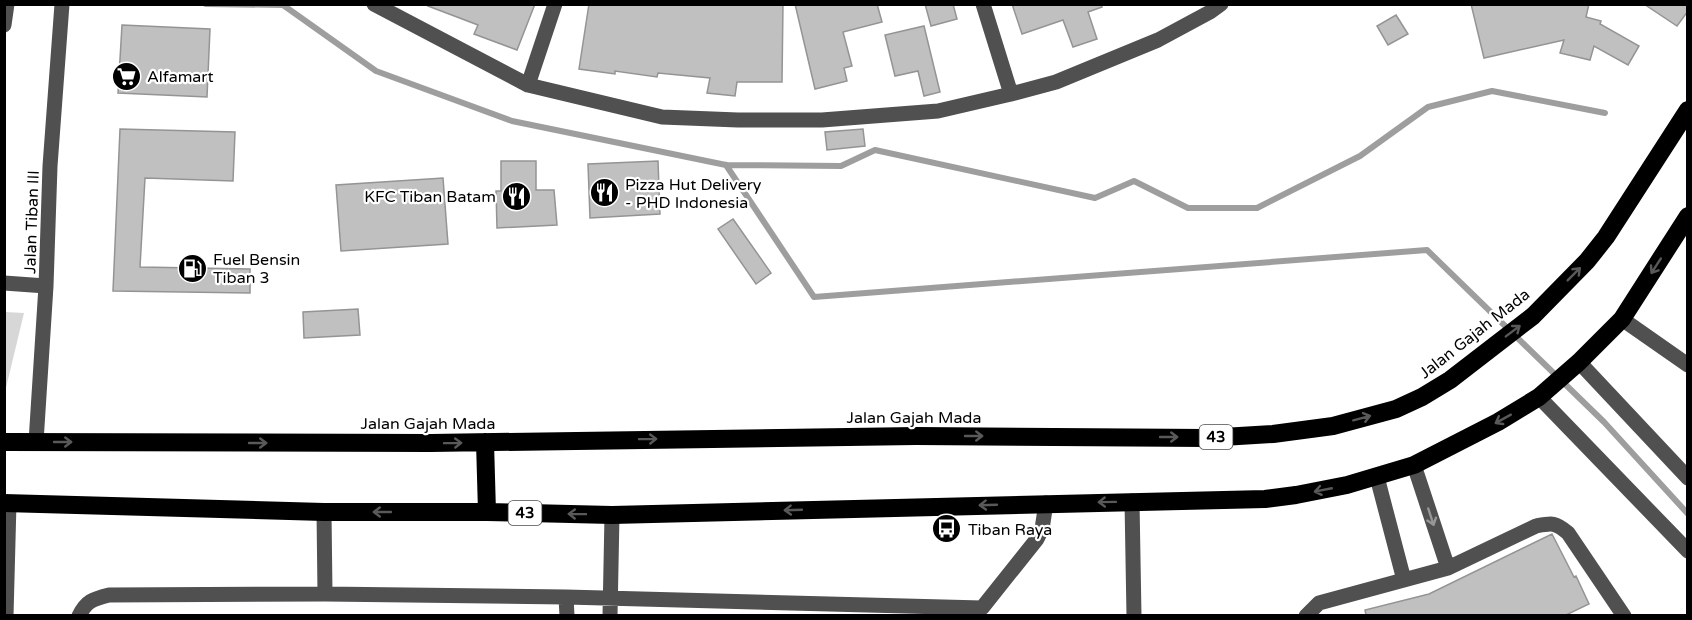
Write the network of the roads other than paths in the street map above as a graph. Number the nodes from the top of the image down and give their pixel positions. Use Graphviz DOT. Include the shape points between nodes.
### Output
graph roads {
  1 [pos="7,4"];
  2 [pos="62,4"];
  3 [pos="374,4"];
  4 [pos="555,4"];
  5 [pos="983,4"];
  6 [pos="1221,4"];
  7 [pos="4,25"];
  8 [pos="528,85"];
  9 [pos="1011,94"];
  10 [pos="1688,110"];
  11 [pos="1688,216"];
  12 [pos="4,283"];
  13 [pos="46,286"];
  14 [pos="1622,319"];
  15 [pos="1577,363"];
  16 [pos="1688,365"];
  17 [pos="1545,392"];
  18 [pos="4,442"];
  19 [pos="36,442"];
  20 [pos="485,442"];
  21 [pos="1414,465"];
  22 [pos="1377,477"];
  23 [pos="1688,478"];
  24 [pos="1132,501"];
  25 [pos="7,503"];
  26 [pos="1046,503"];
  27 [pos="324,512"];
  28 [pos="487,512"];
  29 [pos="612,515"];
  30 [pos="1688,551"];
  31 [pos="1448,568"];
  32 [pos="1404,580"];
  33 [pos="325,594"];
  34 [pos="566,597"];
  35 [pos="611,598"];
  36 [pos="982,612"];
  37 [pos="1620,614"];
  38 [pos="6,615"];
  39 [pos="79,615"];
  40 [pos="567,615"];
  41 [pos="610,615"];
  42 [pos="1134,615"];
  43 [pos="1306,615"];
  1 -- 7 [label="street"];
  2 -- 13 [label="street, Jalan Tiban III"];
  3 -- 8 [label="street"];
  4 -- 8 [label="street"];
  5 -- 9 [label="street"];
  6 -- 9 [label="street" via="1158,40 1056,82"];
  8 -- 9 [label="street" via="662,117 738,120 822,120 938,111"];
  20 -- 10 [label="highway, Jalan Gajah Mada / 43, one-way" via="916,436 1206,438 1333,426 1396,409 1450,380 1533,316 1587,261"];
  11 -- 14 [label="highway, 43, one-way"];
  12 -- 13 [label="street"];
  13 -- 19 [label="street, Jalan Tiban III"];
  14 -- 15 [label="highway, 43"];
  14 -- 16 [label="street"];
  15 -- 17 [label="highway, 43"];
  15 -- 23 [label="street"];
  17 -- 21 [label="highway, 43, one-way" via="1498,422"];
  17 -- 30 [label="street"];
  18 -- 19 [label="highway, Jalan Gajah Mada / 43"];
  19 -- 20 [label="highway, Jalan Gajah Mada / 43, one-way"];
  20 -- 28 [label="highway"];
  21 -- 22 [label="highway, 43"];
  21 -- 31 [label="street, one-way"];
  22 -- 24 [label="highway, 43, one-way" via="1265,499"];
  22 -- 32 [label="street"];
  24 -- 26 [label="highway, 43, one-way"];
  24 -- 42 [label="street"];
  25 -- 27 [label="highway, 43"];
  25 -- 38 [label="street"];
  26 -- 29 [label="highway, 43, one-way"];
  26 -- 36 [label="street" via="1037,539"];
  28 -- 27 [label="highway, 43, one-way"];
  27 -- 33 [label="street"];
  29 -- 28 [label="highway, 43, one-way"];
  29 -- 35 [label="street"];
  31 -- 32 [label="street"];
  31 -- 37 [label="street" via="1536,526 1558,524 1568,533"];
  32 -- 43 [label="street" via="1319,603"];
  33 -- 34 [label="street"];
  33 -- 39 [label="street" via="109,595 94,598"];
  34 -- 35 [label="street"];
  34 -- 40 [label="street"];
  35 -- 36 [label="street"];
  35 -- 41 [label="street"];
}
